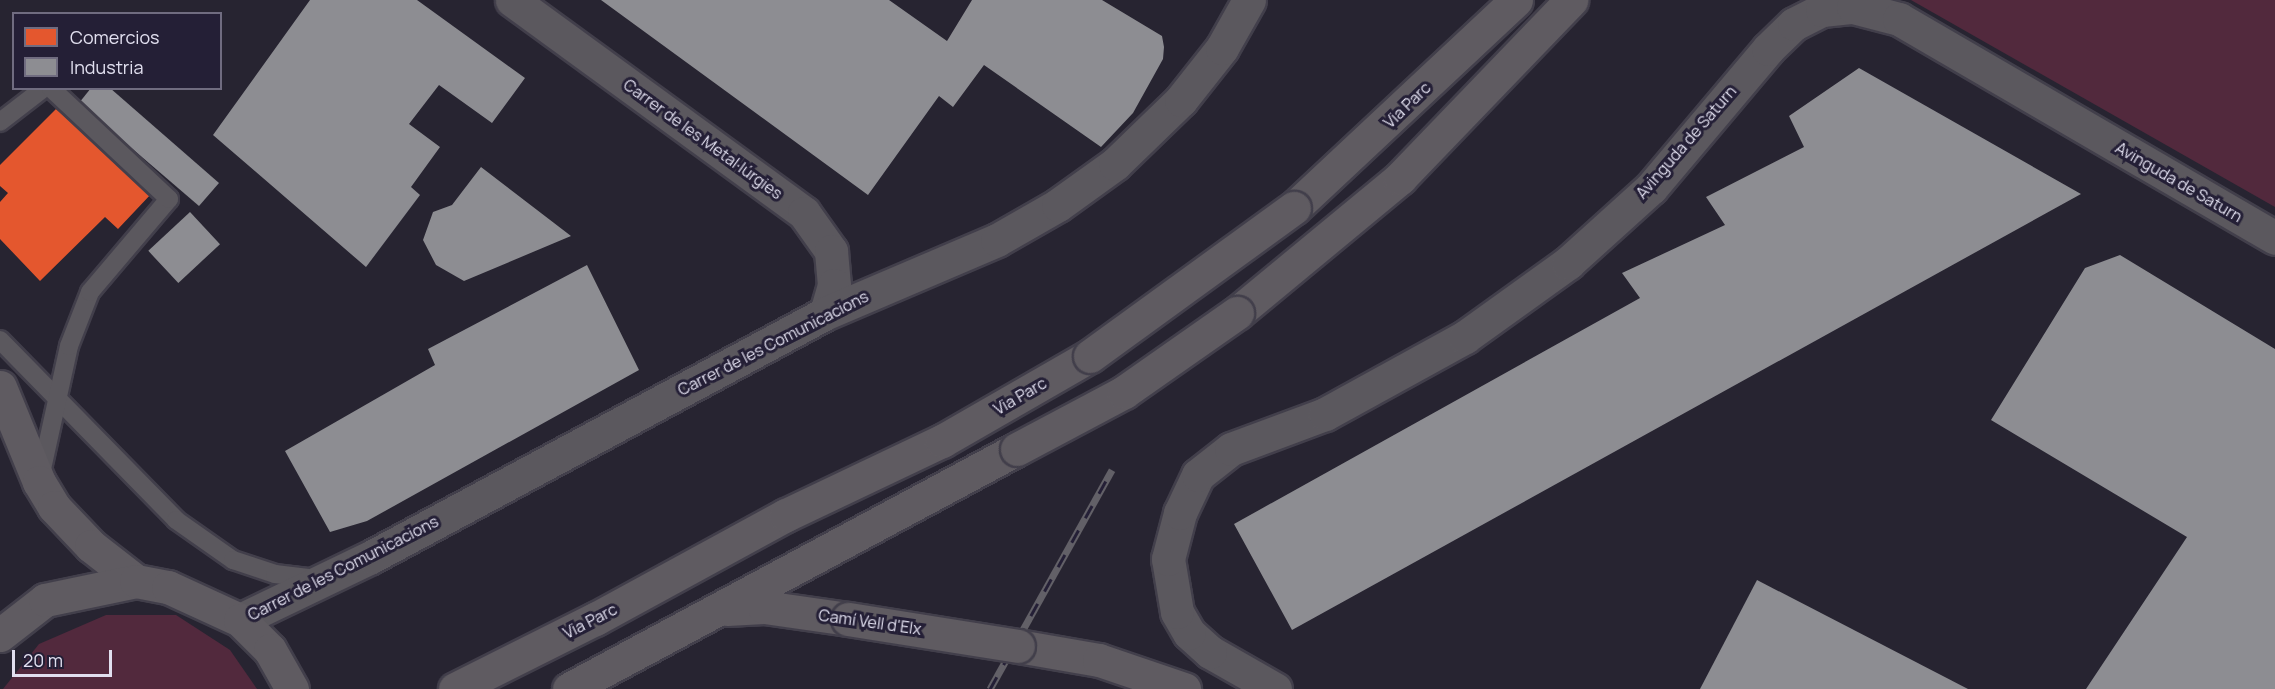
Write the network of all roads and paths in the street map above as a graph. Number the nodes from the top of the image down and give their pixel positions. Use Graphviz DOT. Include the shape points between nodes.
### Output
graph roads {
  1 [pos="512,0"];
  2 [pos="1249,0"];
  3 [pos="1516,0"];
  4 [pos="1571,0"];
  5 [pos="41,90"];
  6 [pos="53,90"];
  7 [pos="0,122"];
  8 [pos="2275,238"];
  9 [pos="826,313"];
  10 [pos="0,340"];
  11 [pos="0,387"];
  12 [pos="57,399"];
  13 [pos="39,483"];
  14 [pos="325,580"];
  15 [pos="136,581"];
  16 [pos="722,609"];
  17 [pos="240,620"];
  18 [pos="0,635"];
  19 [pos="288,682"];
  20 [pos="317,689"];
  21 [pos="455,689"];
  22 [pos="569,689"];
  23 [pos="1184,689"];
  24 [pos="1275,689"];
  1 -- 9 [label="street, Carrer de les Metal·lúrgies" via="804,213 831,251 834,285"];
  2 -- 9 [label="street, Carrer de les Comunicacions" via="1222,48 1181,100 1115,164 1058,205 997,240"];
  3 -- 21 [label="main road, Via Parc, bridge" via="1294,207 1090,356 942,441 786,515 595,619"];
  4 -- 16 [label="main road, bridge" via="1400,178 1237,313 1124,392"];
  5 -- 7 [label="lane"];
  6 -- 12 [label="lane" via="170,199 90,292 69,346"];
  8 -- 24 [label="street, Avinguda de Saturn" via="1899,19 1853,8 1822,10 1794,24 1768,49 1651,188 1568,263 1465,337 1325,414 1231,449 1198,475 1180,513 1168,559 1176,612 1189,633 1210,652"];
  9 -- 14 [label="street, Carrer de les Comunicacions"];
  10 -- 12 [label="lane"];
  11 -- 13 [label="main road"];
  12 -- 13 [label="lane"];
  12 -- 14 [label="lane" via="176,520 233,560 275,574"];
  13 -- 15 [label="main road" via="54,507 91,546"];
  14 -- 17 [label="street, Carrer de les Comunicacions"];
  15 -- 17 [label="main road" via="168,587"];
  15 -- 18 [label="main road" via="45,600"];
  16 -- 22 [label="main road, Camí Vell d'Elx"];
  16 -- 23 [label="main road, Camí Vell d'Elx, bridge" via="764,607 1099,660"];
  17 -- 19 [label="main road" via="270,650"];
  19 -- 20 [label="main road"];
}
